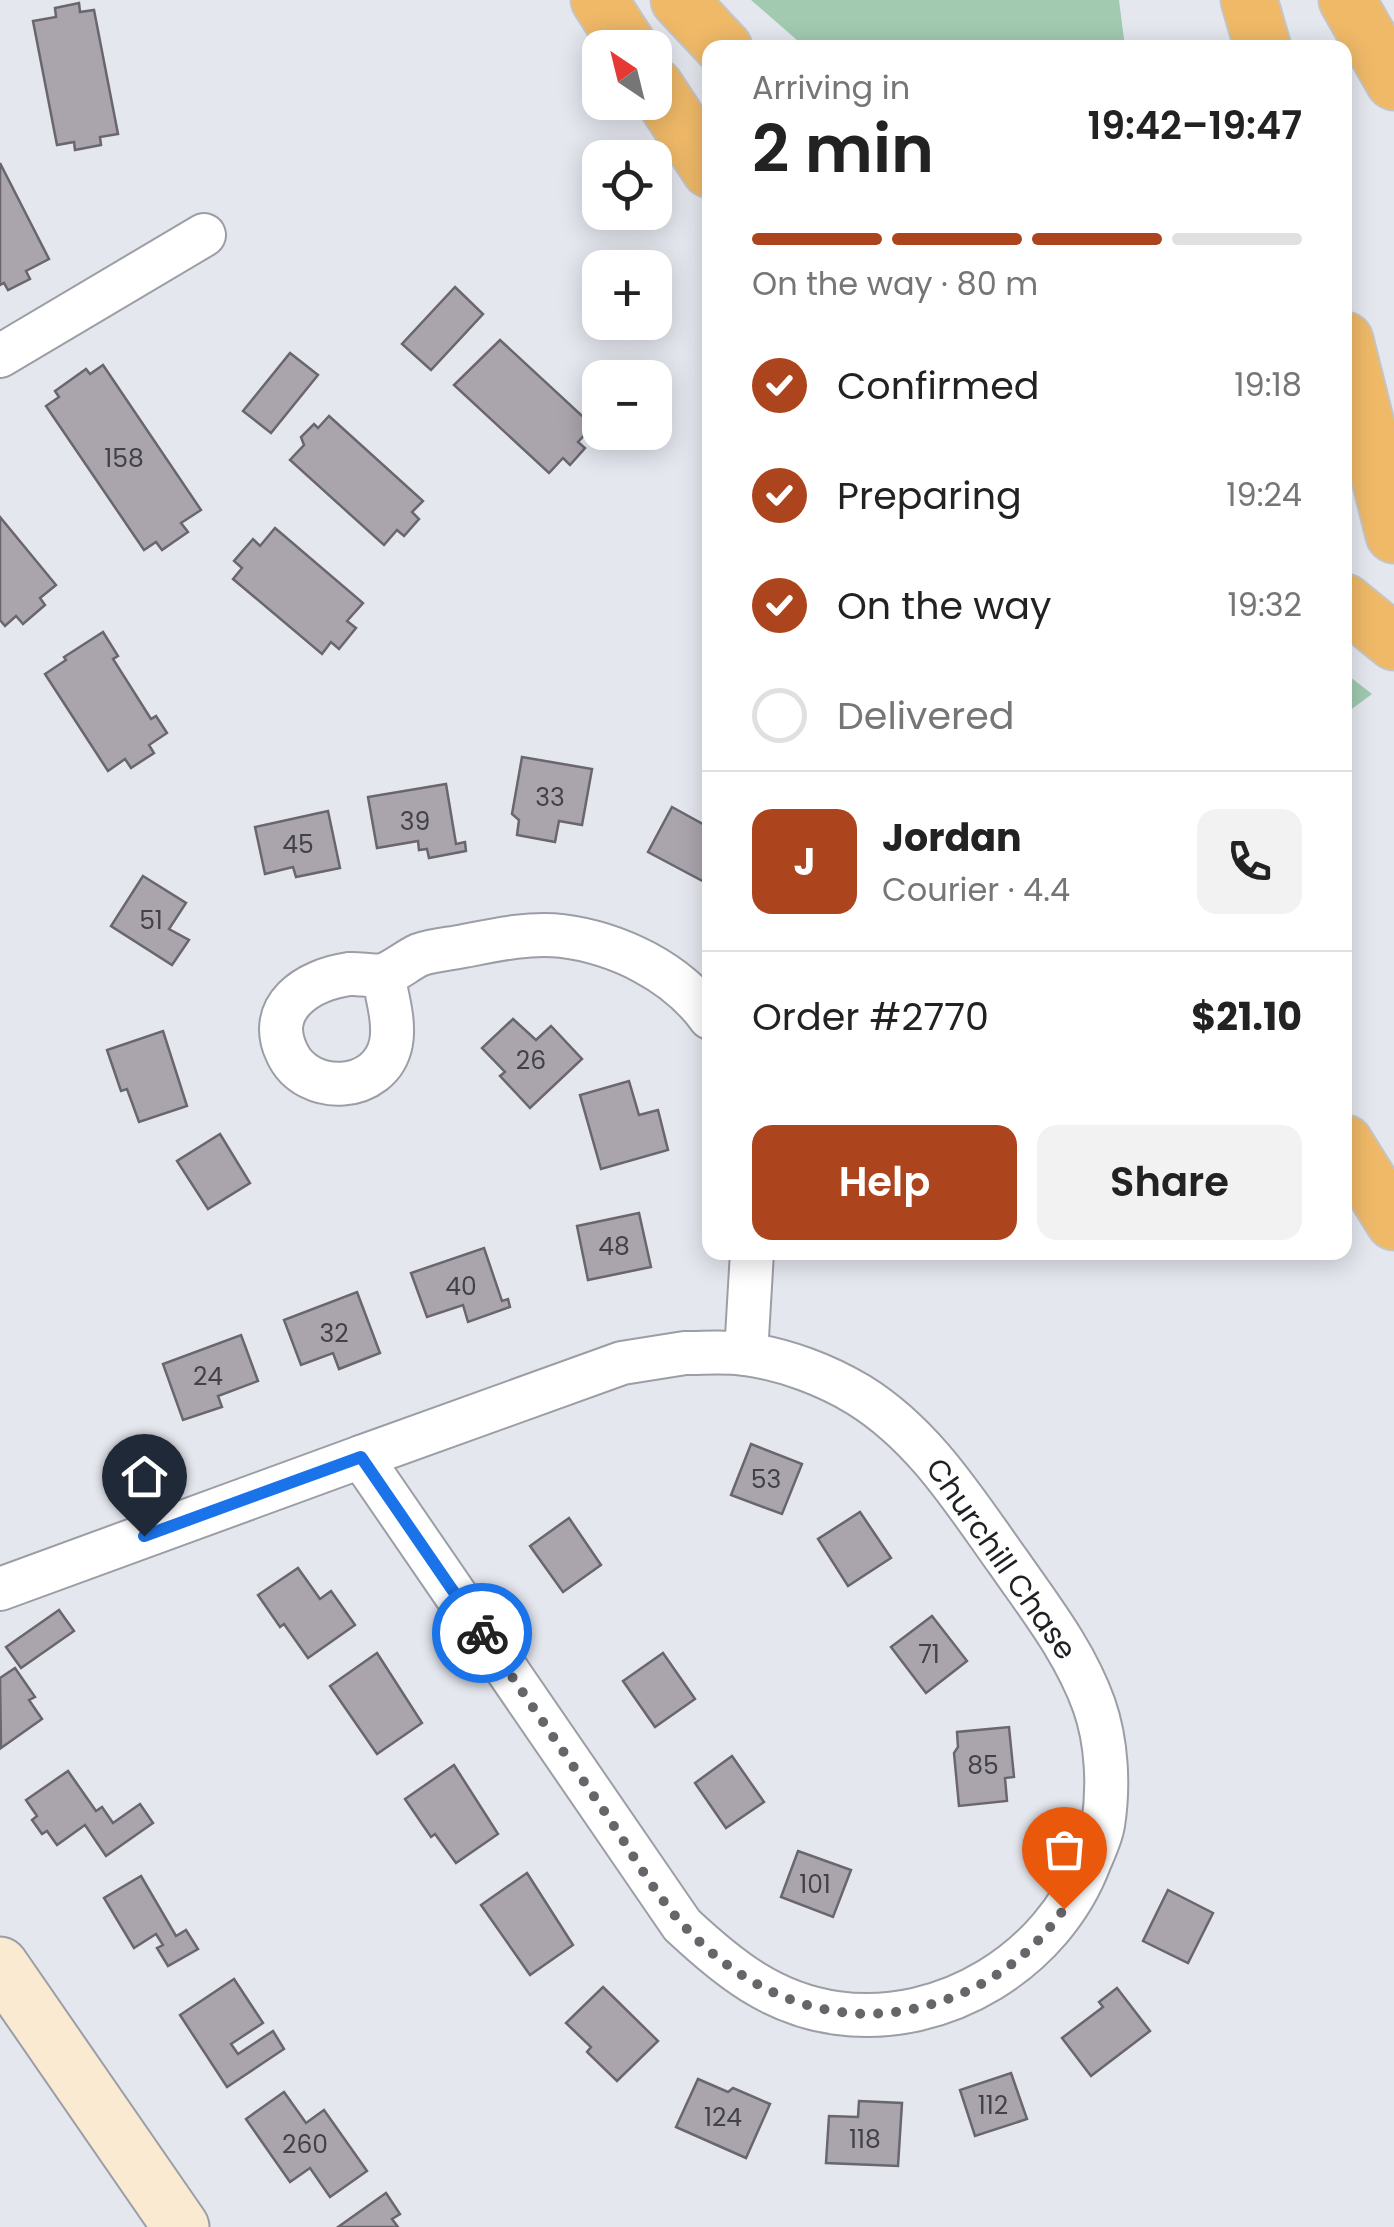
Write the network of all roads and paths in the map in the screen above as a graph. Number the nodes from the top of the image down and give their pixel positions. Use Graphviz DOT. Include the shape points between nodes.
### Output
graph roads {
  1 [pos="599,0"];
  2 [pos="679,0"];
  3 [pos="1248,0"];
  4 [pos="1347,0"];
  5 [pos="618,30"];
  6 [pos="716,40"];
  7 [pos="1260,40"];
  8 [pos="1394,82"];
  9 [pos="672,112"];
  10 [pos="702,158"];
  11 [pos="204,235"];
  12 [pos="0,356"];
  13 [pos="1352,368"];
  14 [pos="1394,536"];
  15 [pos="1352,608"];
  16 [pos="1394,642"];
  17 [pos="383,976"];
  18 [pos="702,1010"];
  19 [pos="1352,1155"];
  20 [pos="1394,1222"];
  21 [pos="752,1260"];
  22 [pos="746,1354"];
  23 [pos="361,1457"];
  24 [pos="0,1590"];
  25 [pos="0,1965"];
  26 [pos="181,2227"];
  1 -- 5 [label="highway"];
  2 -- 6 [label="highway"];
  3 -- 7 [label="highway"];
  4 -- 8 [label="highway"];
  9 -- 10 [label="highway"];
  11 -- 12 [label="street"];
  13 -- 14 [label="highway"];
  15 -- 16 [label="highway"];
  17 -- 18 [label="street" via="420,955 560,936 636,958 668,976"];
  19 -- 20 [label="highway"];
  21 -- 22 [label="street"];
  22 -- 23 [label="street, Churchill Chase" via="685,1353 622,1364"];
  22 -- 23 [label="street, Churchill Chase" via="804,1369 858,1395 904,1429 943,1471 1070,1649 1095,1708 1106,1763 1103,1828 1081,1886 1048,1932 1002,1974 948,2001 895,2013 837,2013 777,1996 727,1967 682,1925"];
  23 -- 24 [label="street, Churchill Chase"];
  25 -- 26 [label="main road"];
}
